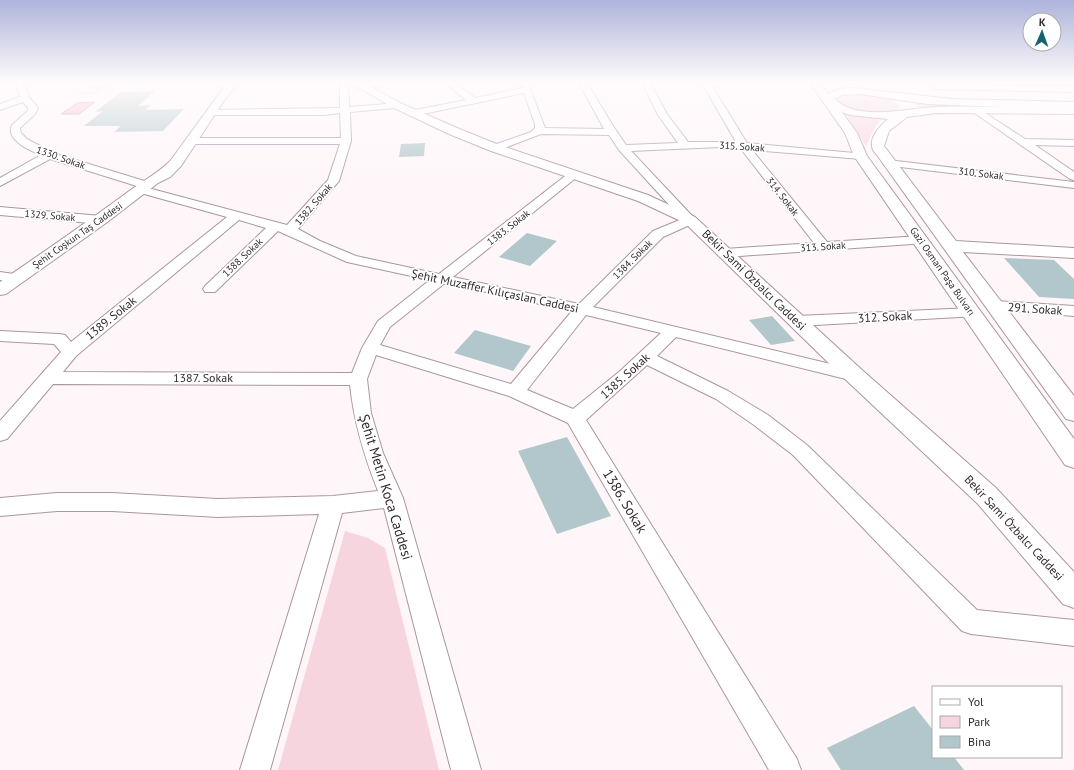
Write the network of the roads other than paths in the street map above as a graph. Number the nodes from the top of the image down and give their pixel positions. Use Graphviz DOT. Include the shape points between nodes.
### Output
graph roads {
  1 [pos="24,119"];
  2 [pos="193,119"];
  3 [pos="205,119"];
  4 [pos="345,119"];
  5 [pos="428,119"];
  6 [pos="538,119"];
  7 [pos="604,119"];
  8 [pos="666,119"];
  9 [pos="727,119"];
  10 [pos="841,119"];
  11 [pos="896,119"];
  12 [pos="989,119"];
  13 [pos="538,131"];
  14 [pos="612,132"];
  15 [pos="190,141"];
  16 [pos="346,141"];
  17 [pos="1022,142"];
  18 [pos="1074,143"];
  19 [pos="684,144"];
  20 [pos="743,145"];
  21 [pos="496,148"];
  22 [pos="623,148"];
  23 [pos="49,155"];
  24 [pos="861,156"];
  25 [pos="888,163"];
  26 [pos="573,175"];
  27 [pos="1074,177"];
  28 [pos="0,183"];
  29 [pos="147,185"];
  30 [pos="1074,185"];
  31 [pos="0,211"];
  32 [pos="236,216"];
  33 [pos="101,220"];
  34 [pos="690,220"];
  35 [pos="275,226"];
  36 [pos="290,230"];
  37 [pos="921,240"];
  38 [pos="823,246"];
  39 [pos="952,246"];
  40 [pos="725,253"];
  41 [pos="1074,253"];
  42 [pos="0,276"];
  43 [pos="16,278"];
  44 [pos="441,278"];
  45 [pos="210,289"];
  46 [pos="0,290"];
  47 [pos="996,306"];
  48 [pos="582,309"];
  49 [pos="1074,311"];
  50 [pos="972,313"];
  51 [pos="797,321"];
  52 [pos="672,331"];
  53 [pos="0,336"];
  54 [pos="370,348"];
  55 [pos="70,352"];
  56 [pos="646,358"];
  57 [pos="854,375"];
  58 [pos="48,378"];
  59 [pos="358,379"];
  60 [pos="515,392"];
  61 [pos="1072,408"];
  62 [pos="574,418"];
  63 [pos="0,434"];
  64 [pos="1074,458"];
  65 [pos="392,498"];
  66 [pos="333,506"];
  67 [pos="0,507"];
  68 [pos="1074,594"];
  69 [pos="1074,633"];
  70 [pos="256,770"];
  71 [pos="466,770"];
  72 [pos="786,770"];
  1 -- 23 [label="street, 1330. Sokak" via="15,127 15,133 21,140"];
  2 -- 29 [label="main road, Şehit Coşkun Taş Caddesi" via="152,174"];
  3 -- 15 [label="main road, Şehit Coşkun Taş Caddesi"];
  4 -- 16 [label="street, 1382. Sokak"];
  5 -- 21 [label="main road, Bekir Sami Özbalcı Caddesi"];
  6 -- 13 [label="street" via="540,124"];
  7 -- 14 [label="street"];
  8 -- 19 [label="street"];
  9 -- 20 [label="street, 314. Sokak"];
  10 -- 24 [label="main road, Gazi Osman Paşa Bulvarı"];
  11 -- 25 [label="main road, Gazi Osman Paşa Bulvarı" via="887,126 879,139 878,146"];
  12 -- 17 [label="street"];
  13 -- 14 [label="street"];
  13 -- 21 [label="street"];
  14 -- 22 [label="street"];
  15 -- 16 [label="street"];
  15 -- 29 [label="main road, Şehit Coşkun Taş Caddesi" via="176,163 165,174"];
  16 -- 36 [label="street, 1382. Sokak" via="333,181"];
  17 -- 18 [label="street"];
  17 -- 27 [label="street"];
  19 -- 20 [label="street, 315. Sokak"];
  19 -- 22 [label="street, 315. Sokak"];
  20 -- 24 [label="street, 315. Sokak"];
  20 -- 38 [label="street, 314. Sokak"];
  21 -- 26 [label="main road, Bekir Sami Özbalcı Caddesi"];
  22 -- 34 [label="street"];
  23 -- 28 [label="street"];
  23 -- 29 [label="street, 1330. Sokak"];
  24 -- 37 [label="main road, Gazi Osman Paşa Bulvarı"];
  25 -- 30 [label="street, 310. Sokak"];
  25 -- 39 [label="main road, Gazi Osman Paşa Bulvarı"];
  26 -- 34 [label="main road, Bekir Sami Özbalcı Caddesi" via="643,198"];
  26 -- 44 [label="street, 1383. Sokak"];
  29 -- 32 [label="street, Şehit Muzaffer Kılıçaslan Caddesi"];
  29 -- 33 [label="main road, Şehit Coşkun Taş Caddesi"];
  31 -- 33 [label="street, 1329. Sokak"];
  32 -- 35 [label="street, Şehit Muzaffer Kılıçaslan Caddesi"];
  32 -- 55 [label="street, 1389. Sokak"];
  33 -- 43 [label="main road, Şehit Coşkun Taş Caddesi"];
  34 -- 40 [label="main road, Bekir Sami Özbalcı Caddesi"];
  34 -- 48 [label="street, 1384. Sokak" via="658,234"];
  35 -- 36 [label="street, Şehit Muzaffer Kılıçaslan Caddesi"];
  35 -- 45 [label="street, 1388. Sokak"];
  36 -- 44 [label="street, Şehit Muzaffer Kılıçaslan Caddesi" via="315,244 352,259"];
  37 -- 38 [label="street, 313. Sokak"];
  37 -- 50 [label="main road, Gazi Osman Paşa Bulvarı"];
  38 -- 40 [label="street, 313. Sokak"];
  39 -- 41 [label="main road"];
  39 -- 47 [label="main road, Gazi Osman Paşa Bulvarı"];
  40 -- 51 [label="main road, Bekir Sami Özbalcı Caddesi"];
  42 -- 43 [label="street"];
  43 -- 46 [label="main road, Şehit Coşkun Taş Caddesi"];
  44 -- 48 [label="street, Şehit Muzaffer Kılıçaslan Caddesi"];
  44 -- 54 [label="street, Şehit Metin Koca Caddesi" via="384,324"];
  47 -- 49 [label="street, 291. Sokak"];
  47 -- 61 [label="main road, Gazi Osman Paşa Bulvarı"];
  48 -- 52 [label="street, Şehit Muzaffer Kılıçaslan Caddesi"];
  48 -- 60 [label="street, 1384. Sokak"];
  50 -- 51 [label="street, 312. Sokak"];
  50 -- 64 [label="main road, Gazi Osman Paşa Bulvarı"];
  51 -- 57 [label="main road, Bekir Sami Özbalcı Caddesi"];
  52 -- 56 [label="street, 1385. Sokak"];
  52 -- 57 [label="street, Şehit Muzaffer Kılıçaslan Caddesi"];
  53 -- 55 [label="street" via="59,339"];
  54 -- 59 [label="street, Şehit Metin Koca Caddesi"];
  54 -- 60 [label="street"];
  55 -- 58 [label="street, 1389. Sokak"];
  56 -- 62 [label="street, 1385. Sokak"];
  56 -- 69 [label="street" via="722,395 800,450 971,622"];
  57 -- 68 [label="main road, Bekir Sami Özbalcı Caddesi" via="987,496"];
  58 -- 59 [label="street, 1387. Sokak"];
  58 -- 63 [label="street, 1389. Sokak"];
  59 -- 65 [label="street, Şehit Metin Koca Caddesi" via="364,420 373,453"];
  60 -- 62 [label="street"];
  62 -- 72 [label="street, 1386. Sokak"];
  65 -- 66 [label="street"];
  65 -- 71 [label="street, Şehit Metin Koca Caddesi"];
  66 -- 67 [label="street" via="218,508 112,502 57,502"];
  66 -- 70 [label="street"];
}
